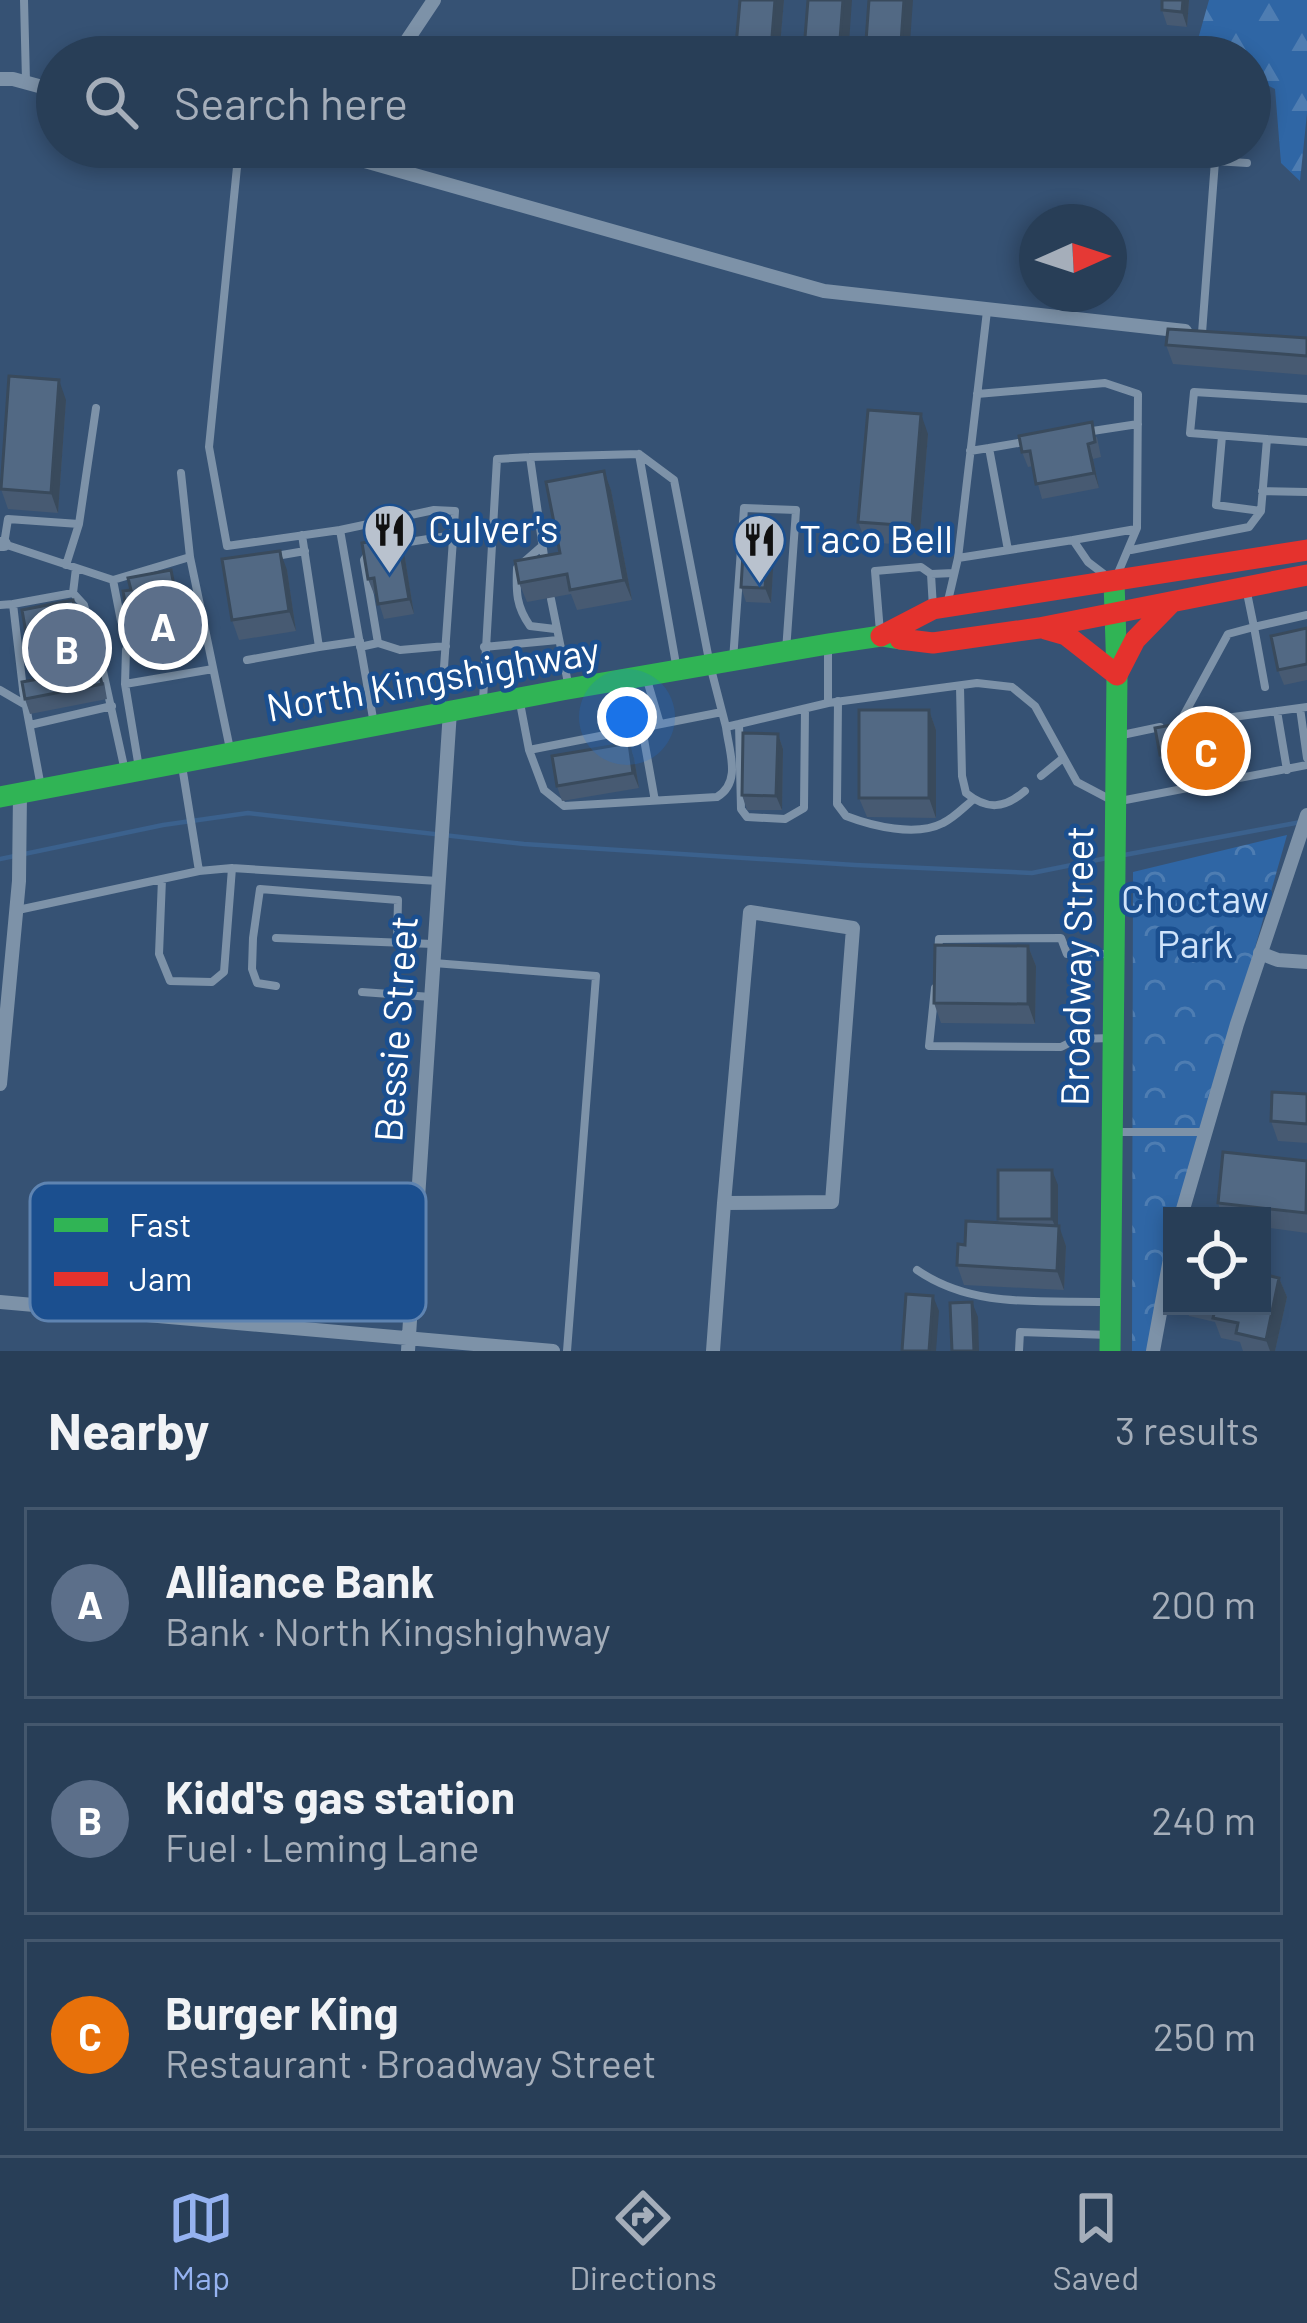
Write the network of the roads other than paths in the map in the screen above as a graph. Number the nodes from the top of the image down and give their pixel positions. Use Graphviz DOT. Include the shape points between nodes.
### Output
graph roads {
  1 [pos="24,0"];
  2 [pos="434,0"];
  3 [pos="410,36"];
  4 [pos="0,79"];
  5 [pos="26,82"];
  6 [pos="36,85"];
  7 [pos="237,168"];
  8 [pos="400,168"];
  9 [pos="1214,168"];
  10 [pos="987,309"];
  11 [pos="1202,333"];
  12 [pos="1223,335"];
  13 [pos="977,394"];
  14 [pos="1307,398"];
  15 [pos="96,408"];
  16 [pos="1138,424"];
  17 [pos="1071,435"];
  18 [pos="1222,436"];
  19 [pos="1049,438"];
  20 [pos="1267,439"];
  21 [pos="1307,442"];
  22 [pos="988,448"];
  23 [pos="970,451"];
  24 [pos="639,454"];
  25 [pos="530,457"];
  26 [pos="181,473"];
  27 [pos="1262,491"];
  28 [pos="1307,492"];
  29 [pos="1261,511"];
  30 [pos="79,524"];
  31 [pos="1137,528"];
  32 [pos="340,530"];
  33 [pos="302,535"];
  34 [pos="454,535"];
  35 [pos="1073,540"];
  36 [pos="2,544"];
  37 [pos="542,545"];
  38 [pos="1008,550"];
  39 [pos="1130,550"];
  40 [pos="1307,550"];
  41 [pos="304,551"];
  42 [pos="190,557"];
  43 [pos="262,558"];
  44 [pos="958,558"];
  45 [pos="71,566"];
  46 [pos="954,573"];
  47 [pos="931,574"];
  48 [pos="1307,575"];
  49 [pos="548,577"];
  50 [pos="112,580"];
  51 [pos="1114,581"];
  52 [pos="1246,587"];
  53 [pos="73,593"];
  54 [pos="551,599"];
  55 [pos="1172,601"];
  56 [pos="13,604"];
  57 [pos="0,605"];
  58 [pos="940,608"];
  59 [pos="1117,612"];
  60 [pos="1307,615"];
  61 [pos="121,621"];
  62 [pos="1254,626"];
  63 [pos="555,628"];
  64 [pos="1039,628"];
  65 [pos="881,636"];
  66 [pos="558,640"];
  67 [pos="378,643"];
  68 [pos="360,644"];
  69 [pos="828,644"];
  70 [pos="446,646"];
  71 [pos="320,647"];
  72 [pos="484,647"];
  73 [pos="126,650"];
  74 [pos="786,652"];
  75 [pos="247,659"];
  76 [pos="721,663"];
  77 [pos="213,669"];
  78 [pos="103,671"];
  79 [pos="678,671"];
  80 [pos="83,675"];
  81 [pos="1118,675"];
  82 [pos="646,677"];
  83 [pos="43,684"];
  84 [pos="125,684"];
  85 [pos="960,687"];
  86 [pos="1265,687"];
  87 [pos="23,689"];
  88 [pos="569,689"];
  89 [pos="0,690"];
  90 [pos="520,699"];
  91 [pos="833,702"];
  92 [pos="26,705"];
  93 [pos="483,705"];
  94 [pos="112,706"];
  95 [pos="1304,708"];
  96 [pos="806,709"];
  97 [pos="1276,711"];
  98 [pos="446,712"];
  99 [pos="722,712"];
  100 [pos="660,724"];
  101 [pos="740,724"];
  102 [pos="1179,724"];
  103 [pos="30,725"];
  104 [pos="374,725"];
  105 [pos="726,727"];
  106 [pos="642,728"];
  107 [pos="1116,736"];
  108 [pos="530,750"];
  109 [pos="231,752"];
  110 [pos="1063,758"];
  111 [pos="181,762"];
  112 [pos="1307,762"];
  113 [pos="1287,770"];
  114 [pos="132,771"];
  115 [pos="1042,776"];
  116 [pos="1024,791"];
  117 [pos="20,793"];
  118 [pos="974,800"];
  119 [pos="655,801"];
  120 [pos="1115,811"];
  121 [pos="1307,814"];
  122 [pos="232,868"];
  123 [pos="200,871"];
  124 [pos="438,876"];
  125 [pos="162,879"];
  126 [pos="11,918"];
  127 [pos="276,938"];
  128 [pos="397,943"];
  129 [pos="434,944"];
  130 [pos="1260,952"];
  131 [pos="1114,954"];
  132 [pos="937,961"];
  133 [pos="1307,962"];
  134 [pos="433,963"];
  135 [pos="935,982"];
  136 [pos="276,986"];
  137 [pos="362,992"];
  138 [pos="431,997"];
  139 [pos="1113,1038"];
  140 [pos="0,1084"];
  141 [pos="1112,1132"];
  142 [pos="1205,1132"];
  143 [pos="419,1183"];
  144 [pos="724,1203"];
  145 [pos="1184,1207"];
  146 [pos="917,1270"];
  147 [pos="1163,1297"];
  148 [pos="0,1302"];
  149 [pos="1110,1302"];
  150 [pos="30,1305"];
  151 [pos="177,1321"];
  152 [pos="1110,1343"];
  153 [pos="409,1346"];
  154 [pos="464,1348"];
  155 [pos="511,1349"];
  156 [pos="553,1351"];
  157 [pos="567,1351"];
  158 [pos="713,1351"];
  159 [pos="1019,1351"];
  160 [pos="1153,1351"];
  1 -- 5 [label="lane"];
  2 -- 3 [label="street"];
  4 -- 5 [label="street"];
  5 -- 6 [label="street"];
  7 -- 33 [label="lane" via="209,447 227,545"];
  8 -- 10 [label="street" via="824,291"];
  9 -- 11 [label="lane"];
  10 -- 11 [label="street"];
  10 -- 13 [label="lane"];
  11 -- 12 [label="street"];
  13 -- 16 [label="lane" via="1105,383 1138,394"];
  13 -- 23 [label="lane"];
  14 -- 18 [label="lane" via="1194,392 1190,433"];
  15 -- 30 [label="lane"];
  16 -- 17 [label="lane"];
  16 -- 31 [label="lane"];
  18 -- 20 [label="lane"];
  18 -- 29 [label="lane" via="1216,505"];
  19 -- 22 [label="lane"];
  20 -- 21 [label="lane"];
  20 -- 27 [label="lane"];
  22 -- 23 [label="lane"];
  22 -- 38 [label="lane"];
  23 -- 44 [label="lane"];
  24 -- 25 [label="lane"];
  24 -- 76 [label="lane" via="674,480"];
  24 -- 79 [label="lane"];
  25 -- 37 [label="lane"];
  25 -- 72 [label="lane" via="497,459"];
  26 -- 42 [label="lane"];
  27 -- 28 [label="lane"];
  27 -- 29 [label="lane"];
  29 -- 39 [label="lane" via="1249,526"];
  30 -- 36 [label="lane" via="8,518"];
  30 -- 45 [label="lane"];
  31 -- 35 [label="lane"];
  31 -- 39 [label="lane"];
  32 -- 33 [label="lane"];
  32 -- 34 [label="lane" via="434,509 455,511"];
  32 -- 68 [label="lane"];
  33 -- 41 [label="lane"];
  34 -- 67 [label="lane" via="368,552"];
  34 -- 70 [label="lane"];
  35 -- 38 [label="lane"];
  35 -- 51 [label="lane"];
  36 -- 45 [label="lane"];
  37 -- 49 [label="lane"];
  37 -- 63 [label="lane" via="518,568 515,593 530,626"];
  38 -- 44 [label="lane"];
  39 -- 51 [label="lane"];
  40 -- 51 [label="main road, North Kingshighway"];
  41 -- 43 [label="lane"];
  41 -- 71 [label="lane"];
  42 -- 50 [label="lane"];
  42 -- 77 [label="lane"];
  44 -- 46 [label="lane"];
  45 -- 50 [label="lane"];
  45 -- 53 [label="lane"];
  46 -- 47 [label="lane"];
  46 -- 58 [label="lane"];
  47 -- 58 [label="lane"];
  47 -- 65 [label="lane" via="921,567 875,571"];
  48 -- 52 [label="main road, North Kingshighway"];
  50 -- 61 [label="lane"];
  51 -- 58 [label="main road, North Kingshighway"];
  51 -- 59 [label="main road, Broadway Street"];
  52 -- 55 [label="main road, North Kingshighway"];
  52 -- 62 [label="lane"];
  53 -- 56 [label="lane"];
  53 -- 78 [label="lane"];
  54 -- 63 [label="lane"];
  55 -- 59 [label="main road, North Kingshighway"];
  55 -- 81 [label="main road" via="1136,640"];
  56 -- 57 [label="lane"];
  56 -- 87 [label="lane"];
  58 -- 65 [label="main road, North Kingshighway"];
  59 -- 64 [label="main road, North Kingshighway"];
  59 -- 81 [label="main road, Broadway Street"];
  60 -- 62 [label="lane"];
  62 -- 86 [label="lane"];
  62 -- 102 [label="lane" via="1228,634"];
  63 -- 66 [label="lane"];
  64 -- 65 [label="main road, North Kingshighway" via="933,643"];
  64 -- 81 [label="main road" via="1066,635"];
  65 -- 69 [label="main road, North Kingshighway"];
  66 -- 72 [label="lane"];
  66 -- 88 [label="lane"];
  67 -- 68 [label="lane"];
  67 -- 70 [label="lane" via="400,650"];
  68 -- 71 [label="lane"];
  68 -- 104 [label="lane"];
  69 -- 74 [label="main road, North Kingshighway"];
  69 -- 91 [label="lane"];
  70 -- 98 [label="lane"];
  71 -- 75 [label="lane"];
  72 -- 93 [label="lane"];
  73 -- 84 [label="lane"];
  74 -- 76 [label="main road, North Kingshighway"];
  74 -- 76 [label="lane" via="796,510 744,508"];
  76 -- 79 [label="main road, North Kingshighway"];
  76 -- 99 [label="lane"];
  77 -- 84 [label="lane"];
  77 -- 109 [label="lane"];
  78 -- 80 [label="lane"];
  78 -- 94 [label="lane"];
  79 -- 82 [label="main road, North Kingshighway"];
  81 -- 107 [label="main road, Broadway Street"];
  82 -- 88 [label="main road, North Kingshighway"];
  82 -- 100 [label="lane"];
  83 -- 87 [label="lane"];
  84 -- 114 [label="lane"];
  85 -- 91 [label="lane"];
  85 -- 110 [label="lane" via="991,682 1023,693"];
  85 -- 118 [label="lane" via="962,776"];
  87 -- 92 [label="lane"];
  88 -- 90 [label="main road, North Kingshighway"];
  89 -- 92 [label="lane"];
  90 -- 93 [label="main road, North Kingshighway"];
  90 -- 108 [label="lane"];
  91 -- 96 [label="lane"];
  91 -- 118 [label="lane" via="837,804 846,816 921,828 945,823"];
  92 -- 103 [label="lane"];
  93 -- 98 [label="main road, North Kingshighway"];
  94 -- 103 [label="lane"];
  94 -- 114 [label="lane"];
  95 -- 97 [label="lane"];
  95 -- 112 [label="lane"];
  96 -- 101 [label="lane"];
  96 -- 101 [label="lane" via="804,808 785,819 752,818 741,809"];
  97 -- 102 [label="lane"];
  97 -- 113 [label="lane"];
  98 -- 104 [label="main road, North Kingshighway"];
  98 -- 124 [label="street, Bessie Street"];
  99 -- 100 [label="lane"];
  99 -- 105 [label="lane"];
  100 -- 106 [label="lane"];
  101 -- 105 [label="lane"];
  102 -- 107 [label="lane"];
  103 -- 117 [label="lane"];
  104 -- 109 [label="main road, North Kingshighway"];
  105 -- 119 [label="lane" via="728,790"];
  106 -- 108 [label="lane"];
  106 -- 119 [label="lane"];
  107 -- 120 [label="main road, Broadway Street"];
  108 -- 119 [label="lane" via="555,803"];
  109 -- 111 [label="main road, North Kingshighway"];
  110 -- 115 [label="lane"];
  110 -- 120 [label="lane" via="1077,782"];
  111 -- 114 [label="main road, North Kingshighway"];
  111 -- 123 [label="lane"];
  112 -- 113 [label="lane"];
  113 -- 120 [label="lane"];
  114 -- 117 [label="main road, North Kingshighway"];
  116 -- 118 [label="lane" via="1002,806"];
  117 -- 126 [label="street" via="20,881"];
  120 -- 131 [label="main road, Broadway Street"];
  121 -- 130 [label="street"];
  122 -- 123 [label="lane"];
  122 -- 124 [label="lane"];
  122 -- 125 [label="lane" via="224,972 212,982 170,981 159,954"];
  123 -- 125 [label="lane"];
  124 -- 129 [label="street, Bessie Street"];
  125 -- 126 [label="lane"];
  126 -- 140 [label="street"];
  127 -- 128 [label="lane"];
  128 -- 129 [label="lane"];
  128 -- 136 [label="lane" via="398,900 260,889 252,969 257,983"];
  129 -- 134 [label="street, Bessie Street"];
  130 -- 133 [label="street"];
  130 -- 142 [label="street"];
  131 -- 132 [label="lane" via="1067,954 1061,938 939,939"];
  131 -- 139 [label="main road, Broadway Street"];
  134 -- 138 [label="street, Bessie Street"];
  134 -- 157 [label="lane" via="596,976"];
  135 -- 139 [label="lane" via="929,1046 1060,1047"];
  137 -- 138 [label="lane"];
  138 -- 143 [label="street, Bessie Street"];
  139 -- 141 [label="main road, Broadway Street"];
  141 -- 142 [label="lane"];
  141 -- 149 [label="main road, Broadway Street"];
  142 -- 145 [label="street"];
  144 -- 144 [label="street" via="750,912 853,928 832,1202"];
  144 -- 158 [label="street"];
  146 -- 149 [label="lane" via="958,1293 994,1299"];
  147 -- 160 [label="street"];
  148 -- 150 [label="street"];
  149 -- 152 [label="main road, Broadway Street"];
  151 -- 153 [label="street"];
  152 -- 159 [label="lane" via="1020,1332"];
  153 -- 154 [label="street"];
  154 -- 155 [label="street"];
  155 -- 156 [label="street"];
}
